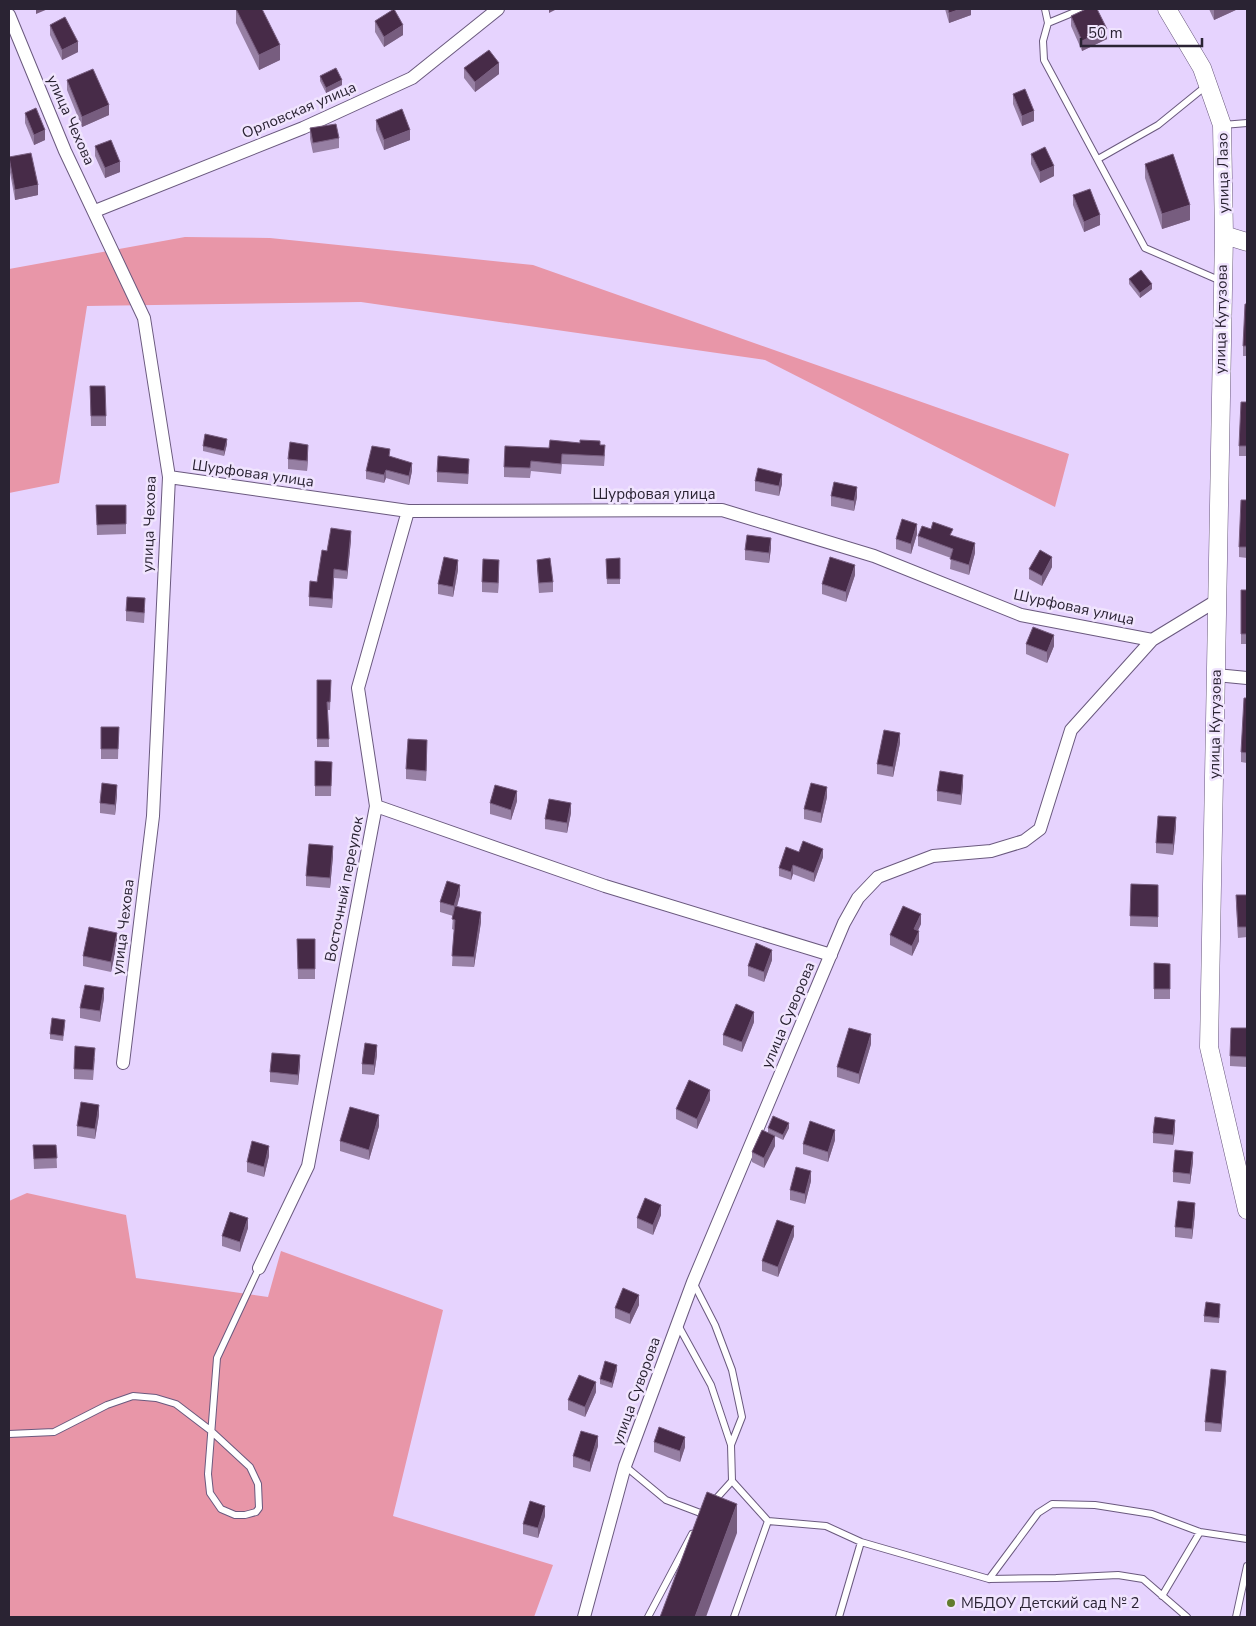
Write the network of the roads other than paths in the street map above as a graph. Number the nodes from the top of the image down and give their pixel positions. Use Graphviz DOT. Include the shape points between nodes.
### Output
graph roads {
  1 [pos="498,9"];
  2 [pos="1045,9"];
  3 [pos="1082,9"];
  4 [pos="1167,9"];
  5 [pos="9,15"];
  6 [pos="1048,23"];
  7 [pos="1209,84"];
  8 [pos="1247,123"];
  9 [pos="1222,125"];
  10 [pos="1098,159"];
  11 [pos="95,211"];
  12 [pos="1224,235"];
  13 [pos="1247,242"];
  14 [pos="1222,281"];
  15 [pos="169,477"];
  16 [pos="408,510"];
  17 [pos="1216,600"];
  18 [pos="1152,640"];
  19 [pos="1216,675"];
  20 [pos="1247,678"];
  21 [pos="376,806"];
  22 [pos="831,955"];
  23 [pos="123,1063"];
  24 [pos="1247,1210"];
  25 [pos="259,1268"];
  26 [pos="693,1282"];
  27 [pos="678,1324"];
  28 [pos="210,1430"];
  29 [pos="9,1434"];
  30 [pos="731,1445"];
  31 [pos="625,1466"];
  32 [pos="732,1481"];
  33 [pos="703,1514"];
  34 [pos="768,1521"];
  35 [pos="699,1522"];
  36 [pos="694,1530"];
  37 [pos="1200,1532"];
  38 [pos="1247,1539"];
  39 [pos="861,1542"];
  40 [pos="1247,1566"];
  41 [pos="989,1579"];
  42 [pos="1162,1596"];
  43 [pos="584,1617"];
  44 [pos="648,1617"];
  45 [pos="734,1617"];
  46 [pos="839,1617"];
  47 [pos="1187,1617"];
  48 [pos="1236,1617"];
  1 -- 11 [label="street, Орловская улица" via="412,78 303,128"];
  2 -- 6 [label="lane"];
  3 -- 6 [label="lane"];
  4 -- 7 [label="street, улица Лазо"];
  5 -- 11 [label="street, улица Чехова" via="65,151"];
  6 -- 10 [label="lane" via="1043,41 1044,60"];
  7 -- 9 [label="street, улица Лазо"];
  7 -- 10 [label="lane" via="1158,125"];
  8 -- 9 [label="lane"];
  9 -- 12 [label="street, улица Лазо"];
  10 -- 14 [label="lane" via="1145,248"];
  11 -- 15 [label="street, улица Чехова" via="144,318"];
  12 -- 13 [label="street, улица Лазо"];
  12 -- 14 [label="street, улица Кутузова"];
  14 -- 17 [label="street, улица Кутузова"];
  15 -- 16 [label="street, Шурфовая улица"];
  15 -- 23 [label="street, улица Чехова" via="153,816"];
  16 -- 18 [label="street, Шурфовая улица" via="722,510 874,556 1021,615"];
  16 -- 21 [label="street, Восточный переулок" via="358,688"];
  17 -- 18 [label="street, улица Суворова"];
  17 -- 19 [label="street, улица Кутузова"];
  18 -- 22 [label="street, улица Суворова" via="1071,730 1040,829 1024,841 992,851 933,856 878,877 858,898"];
  19 -- 20 [label="street"];
  19 -- 24 [label="street, улица Кутузова" via="1210,1047"];
  21 -- 22 [label="street" via="605,886"];
  21 -- 25 [label="street, Восточный переулок" via="308,1166"];
  22 -- 26 [label="street, улица Суворова"];
  25 -- 28 [label="lane" via="217,1358"];
  26 -- 27 [label="street, улица Суворова"];
  26 -- 30 [label="lane" via="715,1325 732,1370 742,1418"];
  27 -- 30 [label="lane" via="711,1385"];
  27 -- 31 [label="street, улица Суворова"];
  28 -- 28 [label="lane" via="210,1494 221,1509 228,1512 245,1515 256,1512 259,1508 258,1484 250,1467"];
  28 -- 29 [label="lane" via="176,1404 133,1396 107,1405 54,1432"];
  30 -- 32 [label="lane"];
  31 -- 33 [label="lane" via="666,1500"];
  31 -- 43 [label="street, улица Суворова"];
  32 -- 33 [label="lane"];
  32 -- 34 [label="lane"];
  33 -- 35 [label="lane"];
  34 -- 39 [label="lane" via="826,1526"];
  34 -- 45 [label="lane"];
  36 -- 44 [label="lane"];
  37 -- 38 [label="lane"];
  37 -- 41 [label="lane" via="1152,1514 1095,1505 1052,1504 1038,1513"];
  37 -- 42 [label="lane"];
  39 -- 41 [label="lane"];
  39 -- 46 [label="lane"];
  40 -- 48 [label="lane"];
  41 -- 42 [label="lane" via="1118,1575 1143,1578"];
  42 -- 47 [label="lane"];
}
